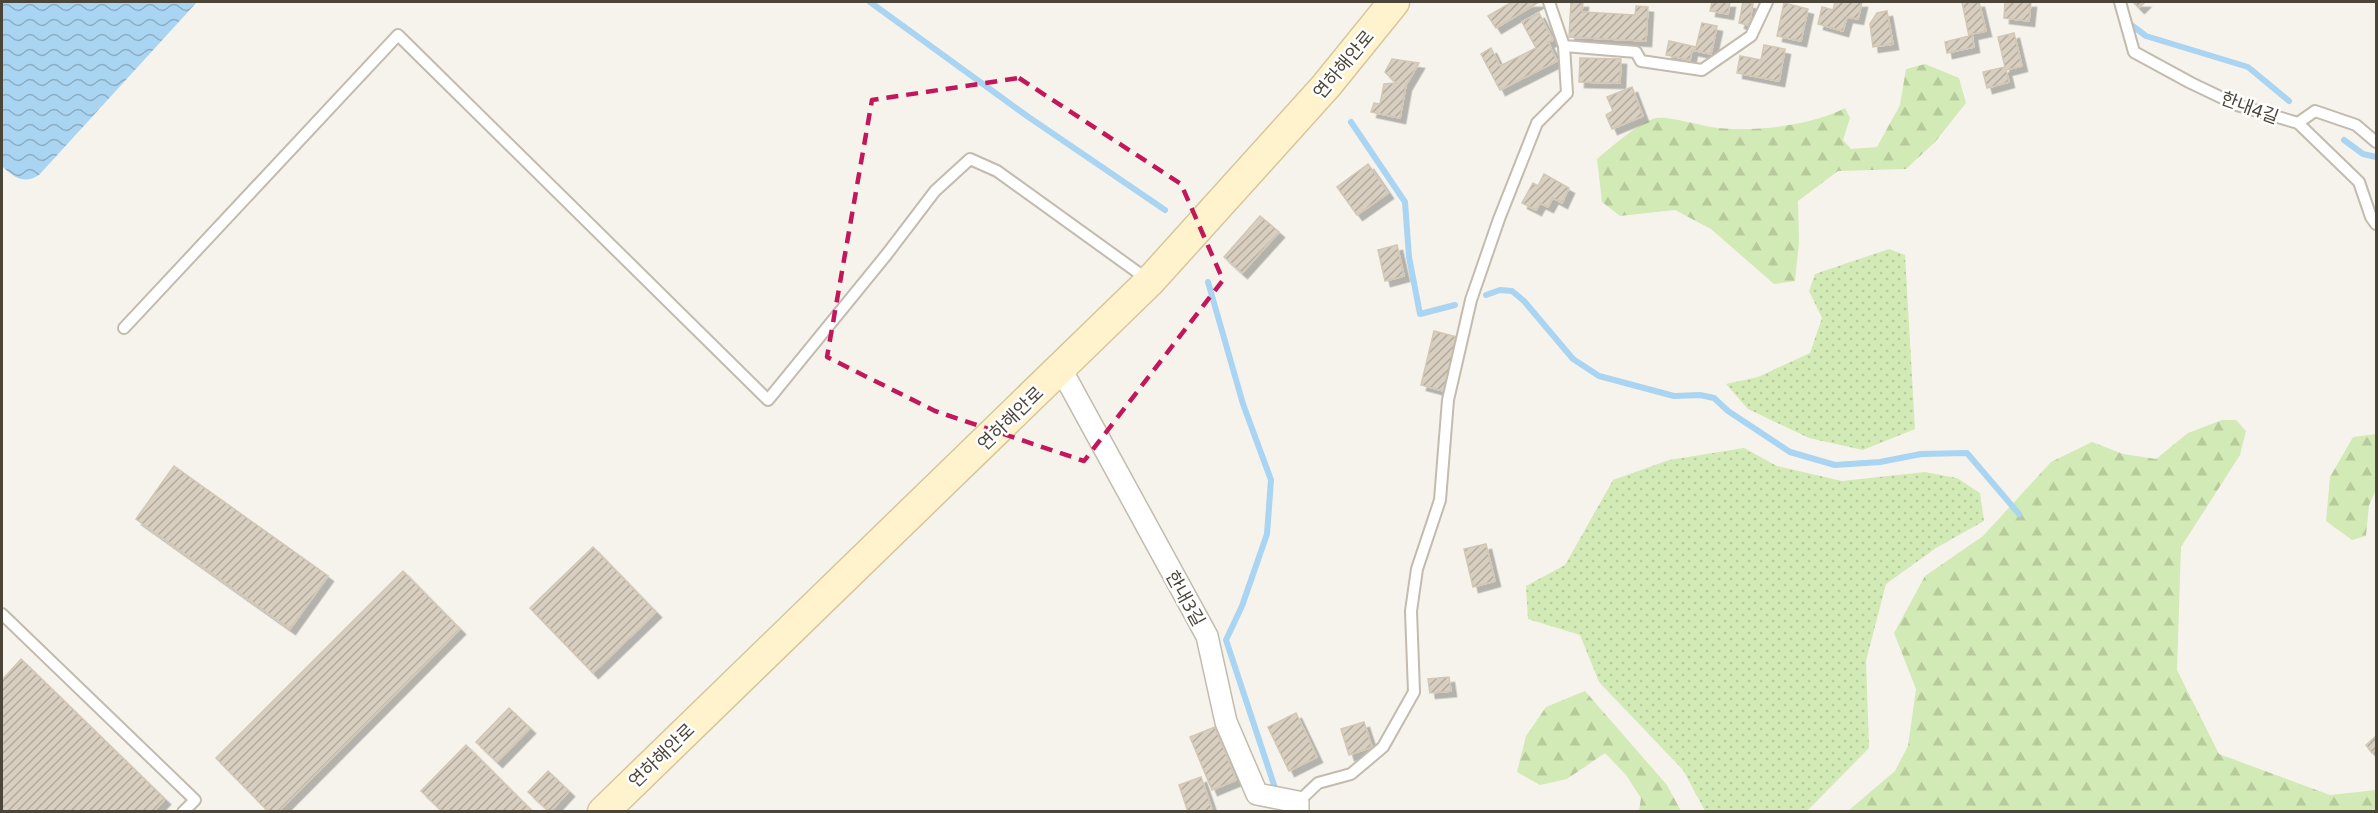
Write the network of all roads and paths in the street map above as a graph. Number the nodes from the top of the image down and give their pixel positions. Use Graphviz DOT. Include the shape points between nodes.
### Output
graph roads {
  1 [pos="1394,2"];
  2 [pos="1549,2"];
  3 [pos="1767,2"];
  4 [pos="2120,2"];
  5 [pos="1564,46"];
  6 [pos="2298,123"];
  7 [pos="2376,142"];
  8 [pos="2376,224"];
  9 [pos="1150,281"];
  10 [pos="124,328"];
  11 [pos="1061,369"];
  12 [pos="2,614"];
  13 [pos="1298,807"];
  14 [pos="183,812"];
  15 [pos="603,812"];
  1 -- 9 [label="street, 연하해안로" via="1326,86"];
  2 -- 5 [label="lane"];
  3 -- 5 [label="lane" via="1751,36 1702,70 1641,60 1636,52"];
  4 -- 6 [label="lane, 한내4길" via="2134,52 2237,105"];
  5 -- 13 [label="lane" via="1567,93 1537,123 1499,219 1466,322 1448,400 1440,500 1417,569 1411,611 1414,692 1383,747 1351,774 1318,783"];
  6 -- 7 [label="lane" via="2315,111 2356,125"];
  6 -- 8 [label="lane, 한내4길" via="2359,182"];
  9 -- 10 [label="lane" via="997,171 970,159 935,191 768,400 398,35"];
  9 -- 11 [label="street, 연하해안로"];
  11 -- 13 [label="street, 한내3길" via="1207,636 1226,722 1257,794 1268,801"];
  11 -- 15 [label="street, 연하해안로"];
  12 -- 14 [label="lane" via="195,800"];
}
